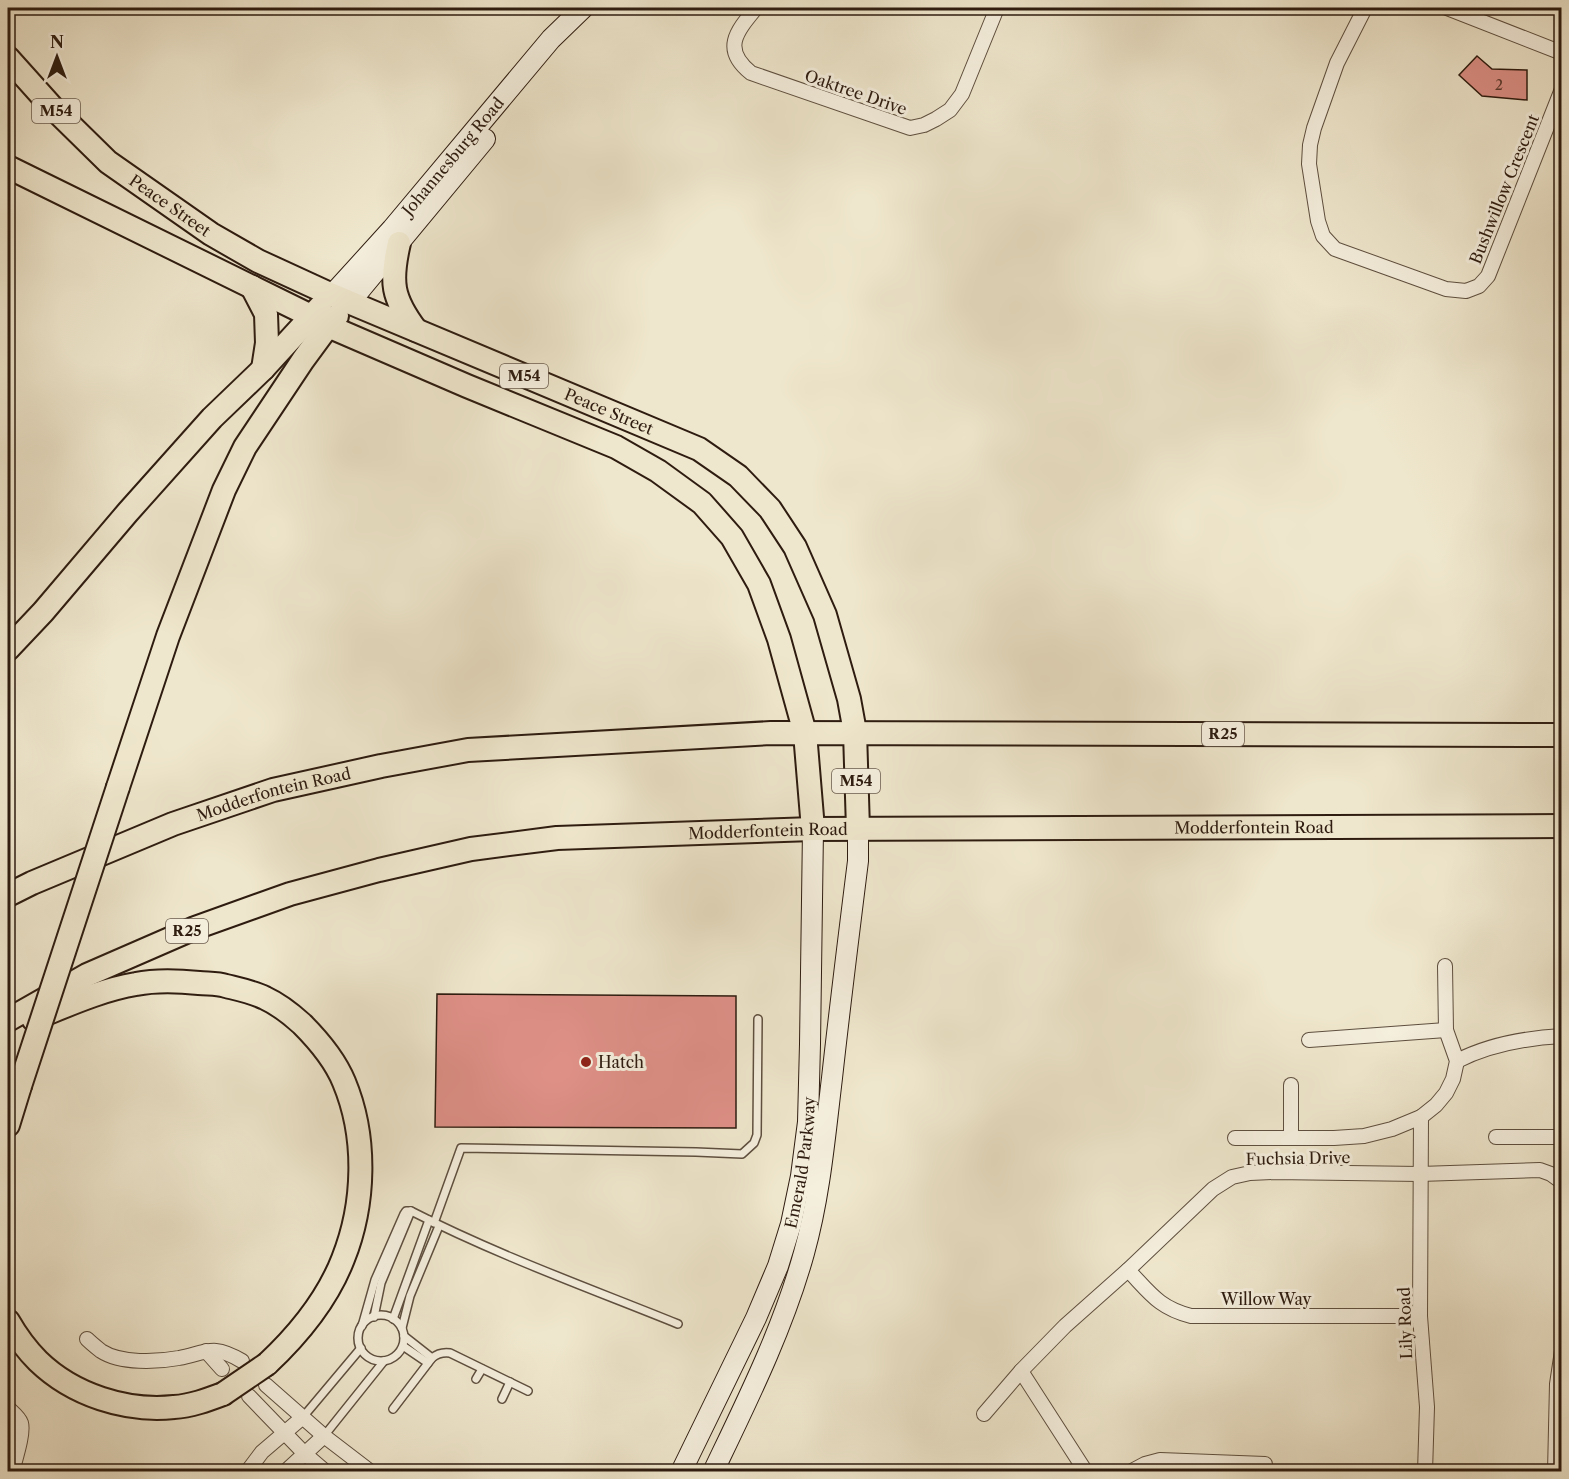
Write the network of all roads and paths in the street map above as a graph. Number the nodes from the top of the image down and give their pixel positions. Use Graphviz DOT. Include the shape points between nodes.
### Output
graph roads {
  1 [pos="756,8"];
  2 [pos="997,8"];
  3 [pos="1365,8"];
  4 [pos="1447,8"];
  5 [pos="580,12"];
  6 [pos="1562,53"];
  7 [pos="8,58"];
  8 [pos="1562,89"];
  9 [pos="8,167"];
  10 [pos="399,243"];
  11 [pos="252,288"];
  12 [pos="341,299"];
  13 [pos="319,321"];
  14 [pos="416,330"];
  15 [pos="263,369"];
  16 [pos="8,649"];
  17 [pos="855,732"];
  18 [pos="805,733"];
  19 [pos="1562,735"];
  20 [pos="1562,826"];
  21 [pos="813,829"];
  22 [pos="858,829"];
  23 [pos="8,895"];
  24 [pos="1445,966"];
  25 [pos="758,1019"];
  26 [pos="8,1020"];
  27 [pos="8,1029"];
  28 [pos="1446,1030"];
  29 [pos="1562,1036"];
  30 [pos="1309,1040"];
  31 [pos="1457,1061"];
  32 [pos="1291,1085"];
  33 [pos="1421,1118"];
  34 [pos="8,1125"];
  35 [pos="1496,1137"];
  36 [pos="1562,1137"];
  37 [pos="1235,1138"];
  38 [pos="1291,1138"];
  39 [pos="1420,1174"];
  40 [pos="1562,1182"];
  41 [pos="411,1211"];
  42 [pos="434,1223"];
  43 [pos="1128,1270"];
  44 [pos="1420,1316"];
  45 [pos="374,1317"];
  46 [pos="393,1319"];
  47 [pos="8,1321"];
  48 [pos="678,1324"];
  49 [pos="362,1326"];
  50 [pos="403,1332"];
  51 [pos="87,1339"];
  52 [pos="403,1346"];
  53 [pos="361,1348"];
  54 [pos="207,1351"];
  55 [pos="1562,1351"];
  56 [pos="430,1360"];
  57 [pos="242,1361"];
  58 [pos="384,1361"];
  59 [pos="222,1369"];
  60 [pos="482,1369"];
  61 [pos="1021,1371"];
  62 [pos="266,1375"];
  63 [pos="476,1379"];
  64 [pos="510,1382"];
  65 [pos="528,1391"];
  66 [pos="249,1396"];
  67 [pos="502,1400"];
  68 [pos="8,1408"];
  69 [pos="393,1409"];
  70 [pos="984,1414"];
  71 [pos="303,1417"];
  72 [pos="283,1432"];
  73 [pos="324,1436"];
  74 [pos="305,1454"];
  75 [pos="1265,1464"];
  76 [pos="12,1472"];
  77 [pos="247,1472"];
  78 [pos="285,1472"];
  79 [pos="326,1472"];
  80 [pos="371,1472"];
  81 [pos="681,1472"];
  82 [pos="713,1472"];
  83 [pos="1086,1472"];
  84 [pos="1130,1472"];
  85 [pos="1425,1472"];
  86 [pos="1555,1472"];
  1 -- 2 [label="street, Oaktree Drive" via="738,30 735,44 741,65 751,73 910,128 924,125 950,110 962,94"];
  3 -- 8 [label="street, Bushwillow Crescent" via="1337,63 1310,145 1318,221 1323,236 1335,249 1446,289 1466,291 1479,286 1488,276"];
  4 -- 6 [label="street"];
  5 -- 10 [label="street, Johannesburg Road" via="548,62"];
  5 -- 12 [label="street, Johannesburg Road" via="551,39 392,229"];
  7 -- 12 [label="main road, Peace Street / M54" via="108,162 211,234 258,261"];
  9 -- 11 [label="main road, Peace Street / M54"];
  10 -- 12 [label="street, Johannesburg Road"];
  10 -- 14 [label="main road" via="393,279 400,307"];
  11 -- 13 [label="main road, Peace Street / M54"];
  11 -- 15 [label="main road" via="266,314"];
  12 -- 13 [label="main road"];
  12 -- 14 [label="main road, Peace Street / M54"];
  13 -- 15 [label="main road"];
  13 -- 18 [label="main road, Peace Street / M54" via="616,447 702,503 732,537 759,584"];
  13 -- 34 [label="main road, bridge" via="224,490 168,636"];
  14 -- 17 [label="main road, Peace Street / M54" via="699,449 738,476 770,509 795,547 825,615"];
  15 -- 16 [label="main road" via="212,418"];
  17 -- 18 [label="main road, Modderfontein Road / R25"];
  17 -- 19 [label="main road, Modderfontein Road / R25"];
  17 -- 22 [label="main road, Peace Street / M54"];
  18 -- 21 [label="main road, M54"];
  18 -- 23 [label="main road, Modderfontein Road / R25" via="468,750 381,766 273,790 173,824"];
  20 -- 22 [label="main road, Modderfontein Road / R25"];
  21 -- 22 [label="main road, Modderfontein Road / R25"];
  21 -- 26 [label="main road, Modderfontein Road / R25" via="557,838 471,849 379,870 290,894 195,928 87,975"];
  21 -- 81 [label="street, Emerald Parkway" via="808,1122 801,1176 778,1266"];
  22 -- 82 [label="street, Emerald Parkway" via="858,861 813,1218 771,1346"];
  24 -- 28 [label="street"];
  25 -- 42 [label="lane" via="757,1135 742,1154 461,1148"];
  27 -- 62 [label="main road" via="136,983 179,981 224,985 265,997 290,1013 327,1053 353,1106 359,1146 358,1203 343,1259 327,1292"];
  28 -- 30 [label="street"];
  28 -- 31 [label="street"];
  29 -- 31 [label="street" via="1486,1049"];
  31 -- 33 [label="street" via="1446,1093"];
  32 -- 38 [label="street"];
  33 -- 38 [label="street" via="1364,1136"];
  33 -- 39 [label="street, Lily Road"];
  35 -- 36 [label="street"];
  37 -- 38 [label="street"];
  39 -- 40 [label="street, Fuchsia Drive" via="1540,1170"];
  39 -- 43 [label="street, Fuchsia Drive" via="1274,1172 1232,1177 1213,1189"];
  39 -- 44 [label="street, Lily Road"];
  41 -- 42 [label="lane"];
  41 -- 45 [label="lane" via="381,1283"];
  41 -- 49 [label="lane" via="404,1214 375,1280"];
  42 -- 46 [label="lane"];
  42 -- 48 [label="lane"];
  42 -- 50 [label="lane" via="410,1296"];
  43 -- 44 [label="street, Willow Way" via="1160,1304 1191,1316"];
  43 -- 61 [label="street, Fuchsia Drive"];
  44 -- 85 [label="street, Lily Road" via="1427,1407"];
  45 -- 46 [label="lane"];
  45 -- 49 [label="lane"];
  46 -- 50 [label="lane"];
  47 -- 62 [label="main road, bridge" via="38,1361 66,1383 101,1399 137,1407 201,1403"];
  49 -- 53 [label="lane"];
  50 -- 52 [label="lane"];
  50 -- 56 [label="lane"];
  51 -- 54 [label="street" via="103,1352 132,1360 165,1360"];
  52 -- 56 [label="lane"];
  52 -- 58 [label="lane"];
  53 -- 58 [label="lane" via="370,1358"];
  53 -- 71 [label="lane"];
  54 -- 57 [label="street" via="229,1353"];
  54 -- 59 [label="street"];
  55 -- 86 [label="street" via="1557,1384"];
  56 -- 60 [label="lane" via="438,1354 450,1353"];
  56 -- 69 [label="lane"];
  58 -- 73 [label="lane"];
  60 -- 63 [label="lane"];
  60 -- 64 [label="lane"];
  61 -- 70 [label="street, Fuchsia Drive"];
  61 -- 83 [label="street"];
  62 -- 71 [label="street"];
  64 -- 65 [label="lane"];
  64 -- 67 [label="lane"];
  66 -- 72 [label="street"];
  68 -- 76 [label="street" via="21,1422 22,1430"];
  71 -- 72 [label="street"];
  71 -- 73 [label="street"];
  72 -- 74 [label="street"];
  72 -- 77 [label="street"];
  73 -- 74 [label="street"];
  73 -- 80 [label="street"];
  74 -- 78 [label="street"];
  74 -- 79 [label="street"];
  75 -- 84 [label="street" via="1160,1460"];
}
